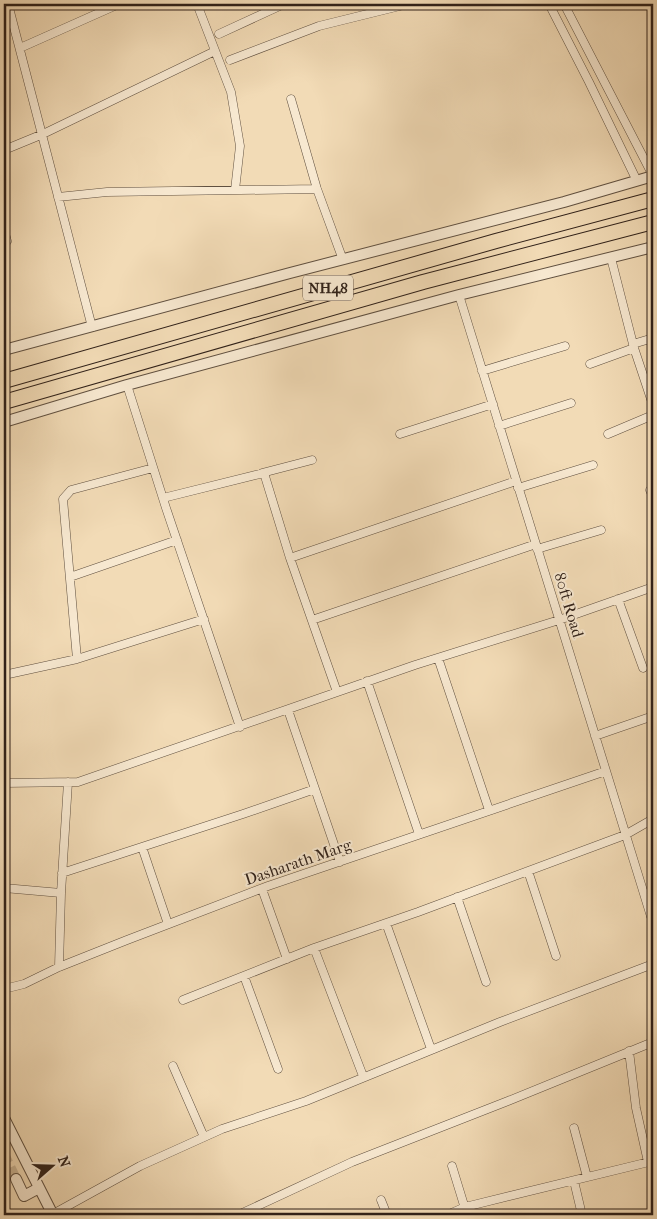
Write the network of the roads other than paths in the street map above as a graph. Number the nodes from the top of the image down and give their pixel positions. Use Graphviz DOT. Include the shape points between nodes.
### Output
graph roads {
  1 [pos="8,4"];
  2 [pos="119,4"];
  3 [pos="197,4"];
  4 [pos="284,4"];
  5 [pos="408,4"];
  6 [pos="549,4"];
  7 [pos="564,4"];
  8 [pos="219,34"];
  9 [pos="20,48"];
  10 [pos="215,51"];
  11 [pos="230,60"];
  12 [pos="292,99"];
  13 [pos="43,134"];
  14 [pos="4,150"];
  15 [pos="653,176"];
  16 [pos="636,182"];
  17 [pos="317,188"];
  18 [pos="235,190"];
  19 [pos="58,196"];
  20 [pos="653,199"];
  21 [pos="653,222"];
  22 [pos="4,230"];
  23 [pos="4,242"];
  24 [pos="653,247"];
  25 [pos="611,258"];
  26 [pos="343,260"];
  27 [pos="459,295"];
  28 [pos="92,327"];
  29 [pos="653,338"];
  30 [pos="564,346"];
  31 [pos="633,346"];
  32 [pos="4,350"];
  33 [pos="590,364"];
  34 [pos="482,371"];
  35 [pos="4,381"];
  36 [pos="127,385"];
  37 [pos="4,402"];
  38 [pos="653,402"];
  39 [pos="571,403"];
  40 [pos="492,404"];
  41 [pos="653,415"];
  42 [pos="4,422"];
  43 [pos="499,426"];
  44 [pos="400,434"];
  45 [pos="608,434"];
  46 [pos="312,460"];
  47 [pos="593,465"];
  48 [pos="153,468"];
  49 [pos="262,473"];
  50 [pos="517,484"];
  51 [pos="653,489"];
  52 [pos="653,497"];
  53 [pos="163,498"];
  54 [pos="601,530"];
  55 [pos="177,540"];
  56 [pos="536,546"];
  57 [pos="290,558"];
  58 [pos="70,577"];
  59 [pos="653,586"];
  60 [pos="618,599"];
  61 [pos="204,619"];
  62 [pos="312,620"];
  63 [pos="559,620"];
  64 [pos="438,658"];
  65 [pos="77,659"];
  66 [pos="643,668"];
  67 [pos="4,675"];
  68 [pos="367,681"];
  69 [pos="337,692"];
  70 [pos="288,710"];
  71 [pos="653,716"];
  72 [pos="240,727"];
  73 [pos="595,736"];
  74 [pos="606,771"];
  75 [pos="68,782"];
  76 [pos="4,783"];
  77 [pos="315,788"];
  78 [pos="489,810"];
  79 [pos="653,820"];
  80 [pos="419,834"];
  81 [pos="625,835"];
  82 [pos="142,847"];
  83 [pos="340,862"];
  84 [pos="528,871"];
  85 [pos="62,873"];
  86 [pos="4,888"];
  87 [pos="262,889"];
  88 [pos="61,893"];
  89 [pos="457,897"];
  90 [pos="386,923"];
  91 [pos="653,923"];
  92 [pos="168,924"];
  93 [pos="314,948"];
  94 [pos="556,956"];
  95 [pos="286,959"];
  96 [pos="653,964"];
  97 [pos="59,967"];
  98 [pos="244,976"];
  99 [pos="486,982"];
  100 [pos="4,989"];
  101 [pos="183,1000"];
  102 [pos="653,1042"];
  103 [pos="431,1049"];
  104 [pos="629,1052"];
  105 [pos="173,1066"];
  106 [pos="278,1069"];
  107 [pos="363,1076"];
  108 [pos="4,1118"];
  109 [pos="574,1128"];
  110 [pos="204,1137"];
  111 [pos="651,1162"];
  112 [pos="452,1166"];
  113 [pos="588,1177"];
  114 [pos="16,1179"];
  115 [pos="574,1181"];
  116 [pos="39,1188"];
  117 [pos="381,1200"];
  118 [pos="466,1211"];
  119 [pos="53,1215"];
  120 [pos="238,1215"];
  121 [pos="387,1215"];
  122 [pos="447,1215"];
  123 [pos="582,1215"];
  1 -- 9 [label="street"];
  2 -- 9 [label="street"];
  3 -- 10 [label="street"];
  4 -- 8 [label="street"];
  5 -- 11 [label="street" via="319,26"];
  6 -- 16 [label="street"];
  7 -- 15 [label="street"];
  9 -- 13 [label="street"];
  10 -- 13 [label="street"];
  10 -- 18 [label="street" via="231,92 240,146"];
  12 -- 17 [label="street"];
  13 -- 14 [label="street"];
  13 -- 19 [label="street"];
  15 -- 16 [label="street"];
  16 -- 26 [label="street"];
  17 -- 18 [label="street"];
  17 -- 26 [label="street"];
  18 -- 19 [label="street"];
  19 -- 28 [label="street"];
  20 -- 35 [label="highway, NH48"];
  21 -- 37 [label="highway, NH48" via="423,282"];
  22 -- 23 [label="street"];
  24 -- 25 [label="street"];
  25 -- 27 [label="street"];
  25 -- 31 [label="street"];
  26 -- 28 [label="street"];
  27 -- 34 [label="street, 80ft Road"];
  27 -- 36 [label="street"];
  28 -- 32 [label="street"];
  29 -- 31 [label="street"];
  30 -- 34 [label="street"];
  31 -- 33 [label="street"];
  31 -- 38 [label="street"];
  34 -- 40 [label="street, 80ft Road"];
  36 -- 42 [label="street"];
  36 -- 48 [label="street"];
  39 -- 43 [label="street"];
  40 -- 43 [label="street, 80ft Road"];
  40 -- 44 [label="street"];
  41 -- 45 [label="street"];
  43 -- 50 [label="street, 80ft Road"];
  46 -- 49 [label="street"];
  47 -- 50 [label="street"];
  48 -- 53 [label="street"];
  48 -- 58 [label="street" via="71,490 63,499"];
  49 -- 53 [label="street"];
  49 -- 57 [label="street"];
  50 -- 56 [label="street, 80ft Road"];
  50 -- 57 [label="street"];
  51 -- 52 [label="street" via="650,490"];
  53 -- 55 [label="street"];
  54 -- 56 [label="street"];
  55 -- 58 [label="street"];
  55 -- 61 [label="street"];
  56 -- 62 [label="street"];
  56 -- 63 [label="street, 80ft Road"];
  57 -- 62 [label="street"];
  58 -- 65 [label="street"];
  59 -- 60 [label="street"];
  60 -- 63 [label="street"];
  60 -- 66 [label="street"];
  61 -- 65 [label="street"];
  61 -- 72 [label="street"];
  62 -- 69 [label="street"];
  63 -- 64 [label="street"];
  63 -- 73 [label="street, 80ft Road"];
  64 -- 68 [label="street"];
  64 -- 78 [label="street"];
  65 -- 67 [label="street"];
  68 -- 69 [label="street"];
  68 -- 80 [label="street"];
  69 -- 70 [label="street"];
  70 -- 72 [label="street"];
  70 -- 77 [label="street"];
  71 -- 73 [label="street"];
  72 -- 75 [label="street" via="78,782"];
  73 -- 74 [label="street, 80ft Road"];
  74 -- 78 [label="street, Dasharath Marg"];
  74 -- 81 [label="street, 80ft Road"];
  75 -- 76 [label="street"];
  75 -- 85 [label="street"];
  77 -- 82 [label="street"];
  77 -- 83 [label="street"];
  78 -- 80 [label="street, Dasharath Marg"];
  79 -- 81 [label="street"];
  80 -- 83 [label="street, Dasharath Marg"];
  81 -- 84 [label="street"];
  81 -- 91 [label="street, 80ft Road"];
  82 -- 85 [label="street"];
  82 -- 92 [label="street"];
  83 -- 87 [label="street, Dasharath Marg"];
  84 -- 89 [label="street"];
  84 -- 94 [label="street"];
  85 -- 88 [label="street"];
  86 -- 88 [label="street"];
  87 -- 92 [label="street, Dasharath Marg"];
  87 -- 95 [label="street"];
  88 -- 97 [label="street"];
  89 -- 90 [label="street"];
  89 -- 99 [label="street"];
  90 -- 93 [label="street"];
  90 -- 103 [label="street"];
  92 -- 97 [label="street, Dasharath Marg"];
  93 -- 95 [label="street"];
  93 -- 107 [label="street"];
  95 -- 98 [label="street"];
  96 -- 103 [label="street"];
  97 -- 100 [label="street, Dasharath Marg" via="24,984"];
  98 -- 101 [label="street"];
  98 -- 106 [label="street"];
  102 -- 104 [label="street"];
  103 -- 107 [label="street"];
  104 -- 111 [label="street" via="636,1108"];
  104 -- 120 [label="street" via="352,1162"];
  105 -- 110 [label="street"];
  107 -- 110 [label="street" via="306,1101"];
  108 -- 116 [label="street"];
  109 -- 113 [label="street"];
  110 -- 119 [label="street" via="140,1166"];
  111 -- 113 [label="street"];
  112 -- 118 [label="street"];
  113 -- 115 [label="street"];
  114 -- 116 [label="street" via="24,1196"];
  115 -- 118 [label="street"];
  115 -- 123 [label="street"];
  116 -- 119 [label="street"];
  117 -- 121 [label="street"];
  118 -- 122 [label="street"];
}
